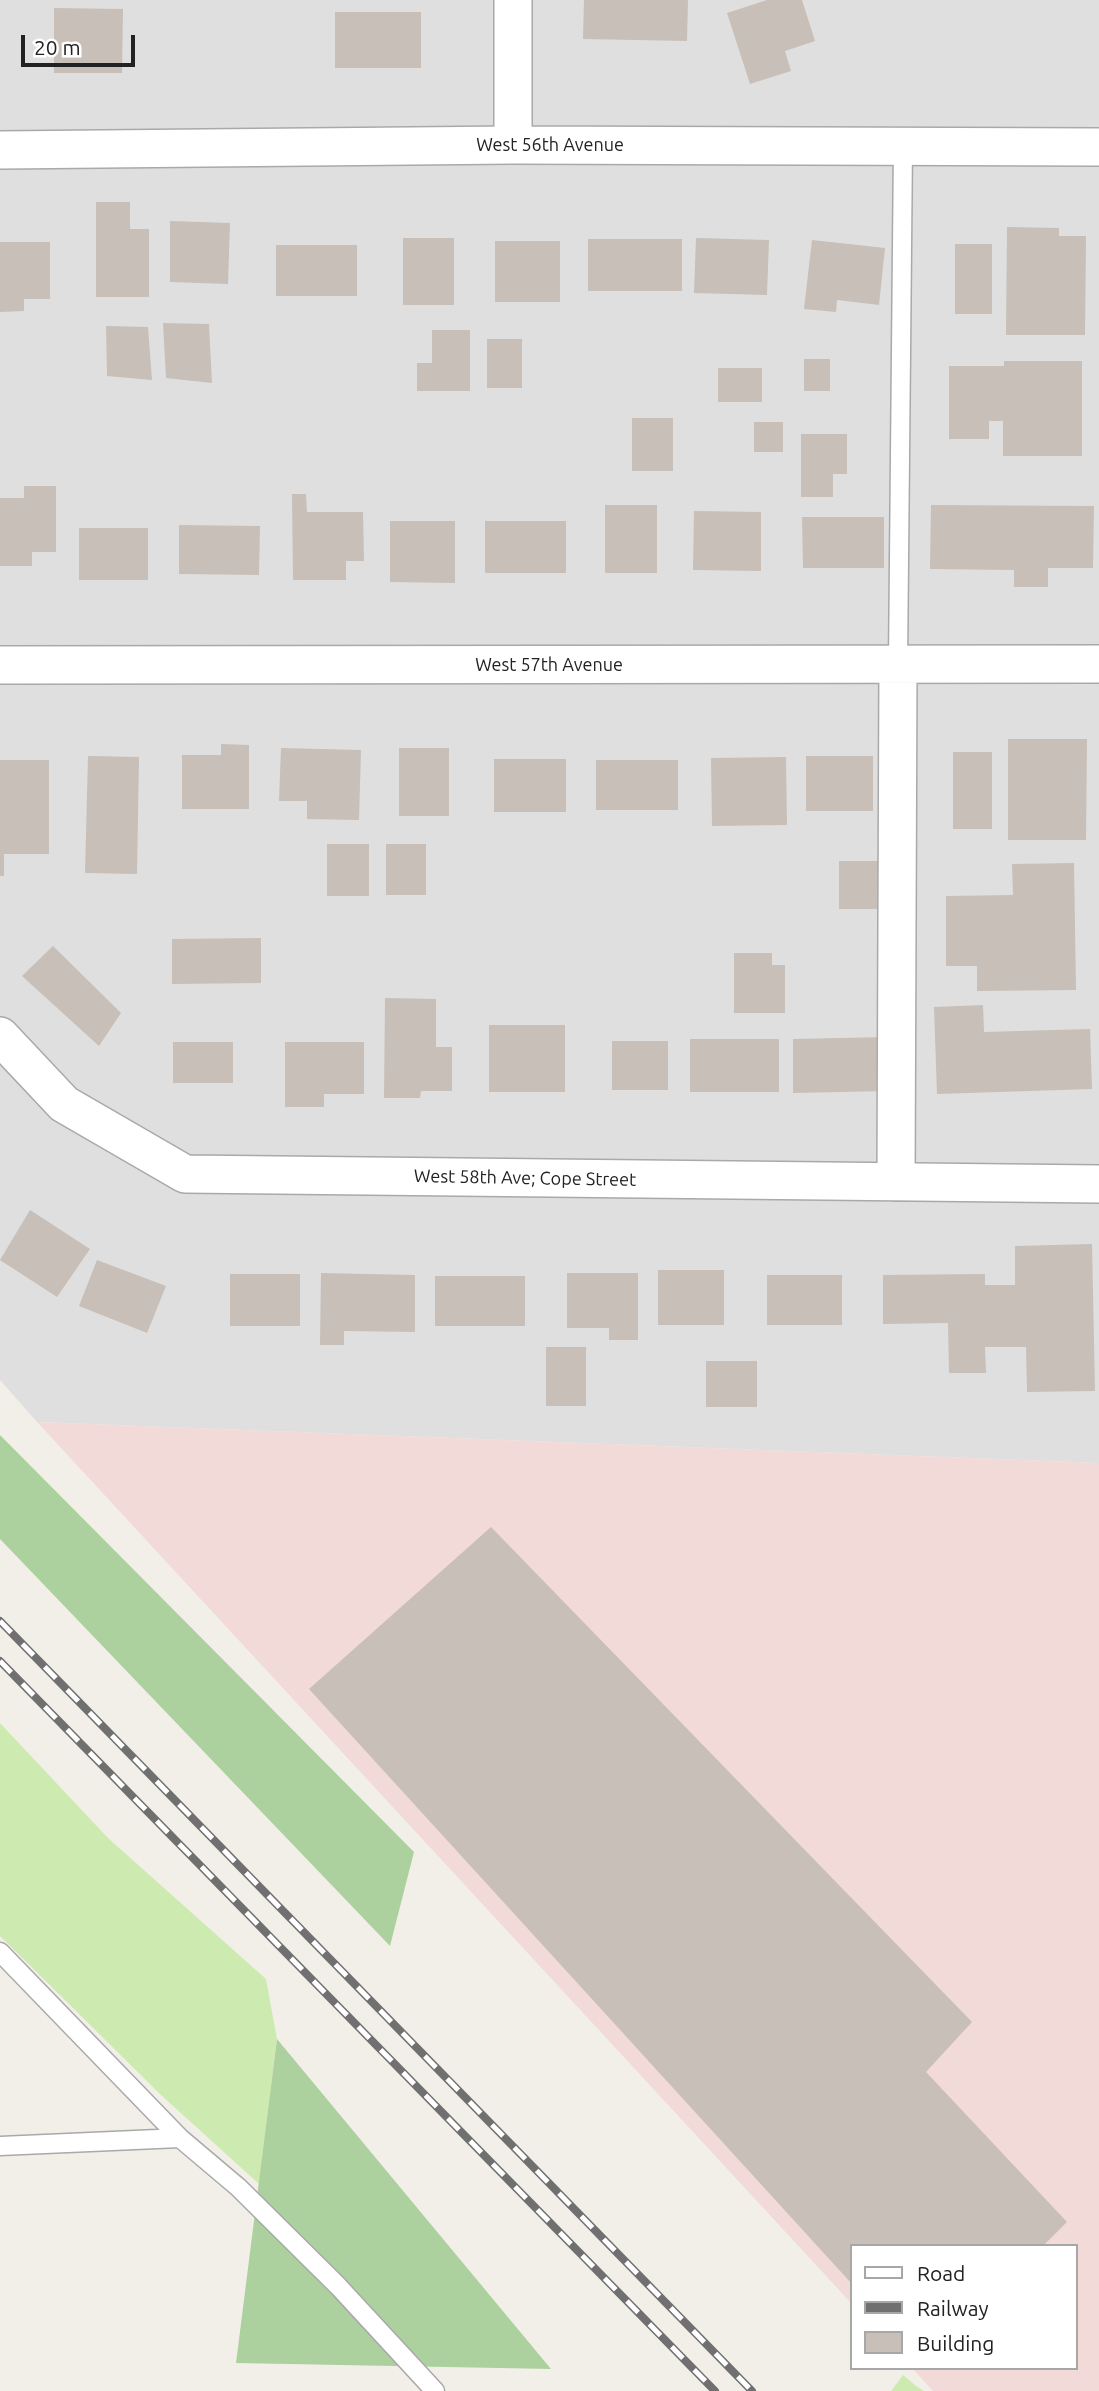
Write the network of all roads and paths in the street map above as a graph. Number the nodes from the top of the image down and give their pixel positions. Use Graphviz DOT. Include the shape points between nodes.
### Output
graph roads {
  1 [pos="513,0"];
  2 [pos="903,144"];
  3 [pos="513,145"];
  4 [pos="1099,147"];
  5 [pos="0,150"];
  6 [pos="898,664"];
  7 [pos="1099,664"];
  8 [pos="0,665"];
  9 [pos="0,1036"];
  10 [pos="896,1182"];
  11 [pos="1099,1184"];
  12 [pos="0,1952"];
  13 [pos="180,2138"];
  14 [pos="0,2146"];
  15 [pos="435,2391"];
  1 -- 3 [label="street"];
  2 -- 3 [label="street, West 56th Avenue"];
  2 -- 4 [label="street, West 56th Avenue"];
  2 -- 6 [label="lane"];
  3 -- 5 [label="street, West 56th Avenue"];
  6 -- 7 [label="street, West 57th Avenue"];
  6 -- 8 [label="street, West 57th Avenue"];
  6 -- 10 [label="street"];
  9 -- 10 [label="street, West 58th Ave; Cope Street" via="64,1104 185,1174"];
  10 -- 11 [label="street, West 58th Ave; Cope Street"];
  12 -- 13 [label="lane"];
  13 -- 14 [label="lane"];
  13 -- 15 [label="lane" via="256,2205"];
}
